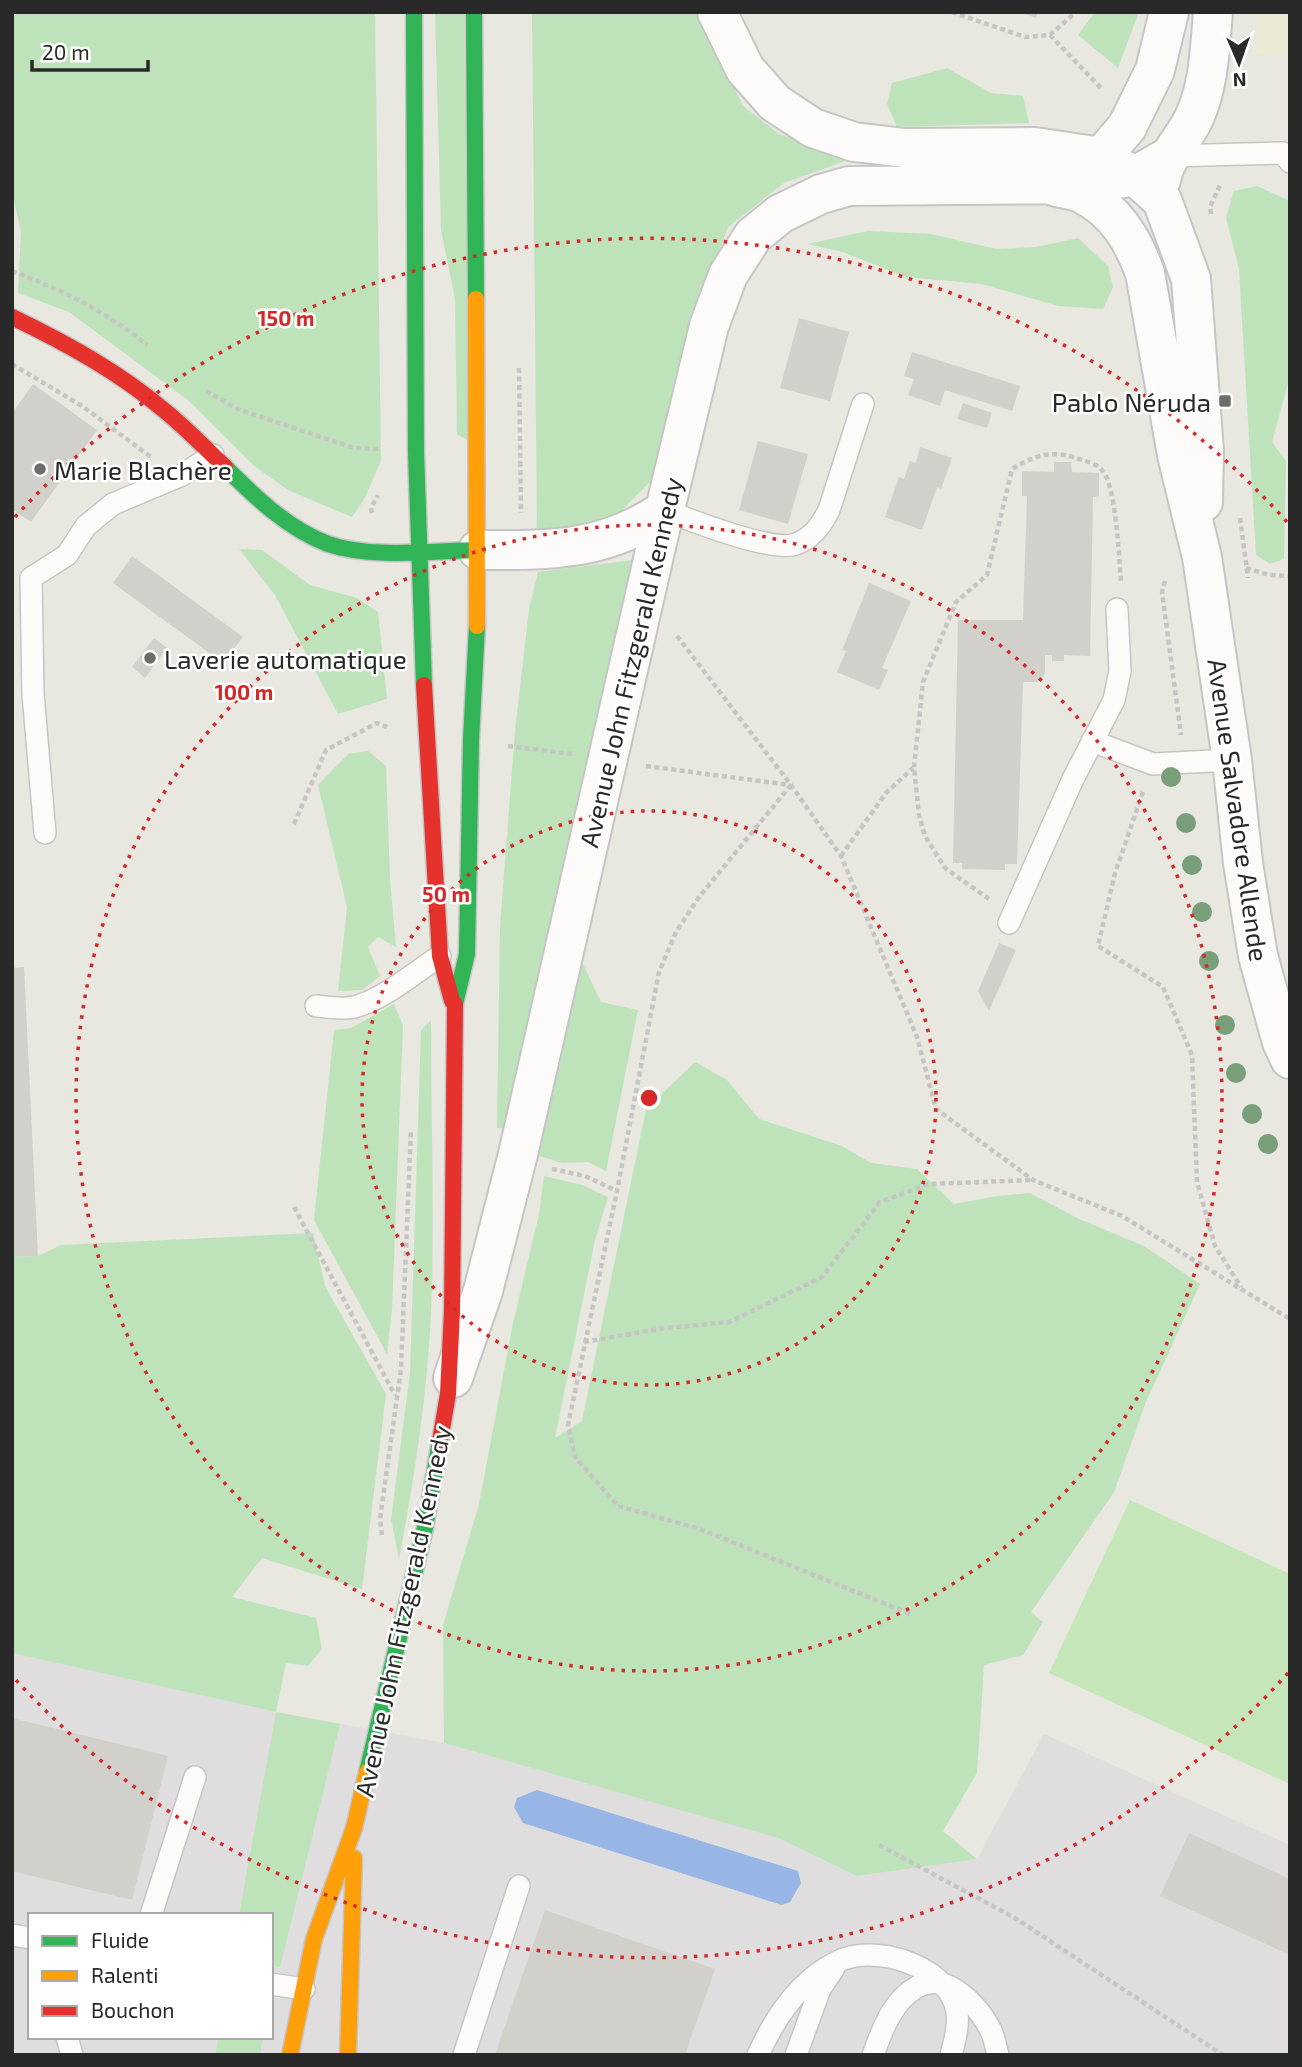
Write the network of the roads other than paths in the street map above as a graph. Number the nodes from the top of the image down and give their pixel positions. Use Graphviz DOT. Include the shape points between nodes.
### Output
graph roads {
  1 [pos="414,12"];
  2 [pos="474,12"];
  3 [pos="718,12"];
  4 [pos="1169,12"];
  5 [pos="1213,12"];
  6 [pos="1170,156"];
  7 [pos="1101,157"];
  8 [pos="1290,162"];
  9 [pos="1048,184"];
  10 [pos="1148,188"];
  11 [pos="12,317"];
  12 [pos="863,404"];
  13 [pos="213,455"];
  14 [pos="665,510"];
  15 [pos="478,550"];
  16 [pos="420,552"];
  17 [pos="1185,564"];
  18 [pos="1117,609"];
  19 [pos="1092,741"];
  20 [pos="1232,760"];
  21 [pos="45,833"];
  22 [pos="1012,917"];
  23 [pos="440,956"];
  24 [pos="316,1006"];
  25 [pos="454,1010"];
  26 [pos="1290,1059"];
  27 [pos="448,1394"];
  28 [pos="195,1777"];
  29 [pos="354,1828"];
  30 [pos="519,1886"];
  31 [pos="151,1913"];
  32 [pos="839,1960"];
  33 [pos="943,1983"];
  34 [pos="273,1984"];
  35 [pos="304,1989"];
  36 [pos="290,2055"];
  37 [pos="348,2055"];
  38 [pos="464,2055"];
  39 [pos="758,2055"];
  40 [pos="796,2055"];
  41 [pos="873,2055"];
  42 [pos="951,2055"];
  43 [pos="998,2055"];
  1 -- 16 [label="main road, Avenue John Fitzgerald Kennedy"];
  2 -- 15 [label="main road, Avenue John Fitzgerald Kennedy"];
  3 -- 7 [label="street" via="746,69 775,103 813,128 854,142 905,148 1035,146"];
  4 -- 7 [label="street" via="1155,70 1127,127"];
  5 -- 6 [label="street" via="1208,73 1194,118"];
  6 -- 8 [label="lane" via="1283,153"];
  6 -- 10 [label="street" via="1161,177"];
  7 -- 10 [label="street"];
  9 -- 10 [label="street"];
  9 -- 14 [label="street, Avenue John Fitzgerald Kennedy" via="849,186 780,214 753,236 728,275 709,326"];
  9 -- 17 [label="street, Avenue Salvadore Allende" via="1083,194 1118,220 1134,244 1144,273 1177,455"];
  10 -- 17 [label="street, Avenue Salvadore Allende" via="1191,279 1204,451"];
  11 -- 13 [label="main road" via="60,339 117,376 166,411"];
  12 -- 14 [label="lane" via="829,510 810,537 778,547"];
  13 -- 16 [label="main road" via="286,521 322,542 355,550"];
  13 -- 21 [label="lane" via="175,478 113,504 86,526 67,555 30,578 33,694"];
  14 -- 15 [label="street" via="642,526 593,544 566,549"];
  14 -- 27 [label="street, Avenue John Fitzgerald Kennedy" via="518,1154 483,1291"];
  15 -- 16 [label="main road"];
  15 -- 25 [label="main road, Avenue John Fitzgerald Kennedy" via="467,954"];
  16 -- 23 [label="main road, Avenue John Fitzgerald Kennedy"];
  17 -- 20 [label="street, Avenue Salvadore Allende"];
  18 -- 19 [label="lane" via="1120,671 1114,700"];
  19 -- 20 [label="lane" via="1153,764"];
  19 -- 22 [label="lane"];
  20 -- 26 [label="street, Avenue Salvadore Allende" via="1258,957"];
  23 -- 24 [label="lane" via="401,984 356,1006"];
  23 -- 25 [label="main road, Avenue John Fitzgerald Kennedy"];
  25 -- 27 [label="main road, Avenue John Fitzgerald Kennedy"];
  27 -- 29 [label="main road, Avenue John Fitzgerald Kennedy" via="425,1528"];
  28 -- 31 [label="lane"];
  29 -- 35 [label="main road, Avenue John Fitzgerald Kennedy" via="314,1938"];
  29 -- 37 [label="main road, Avenue John Fitzgerald Kennedy"];
  30 -- 38 [label="lane"];
  32 -- 33 [label="lane" via="866,1955 894,1958 919,1966"];
  32 -- 39 [label="lane" via="803,1984"];
  32 -- 40 [label="lane" via="820,1989"];
  33 -- 41 [label="lane" via="918,1985 898,2002"];
  33 -- 42 [label="lane" via="956,2007"];
  33 -- 43 [label="lane" via="968,1998 992,2032"];
  34 -- 35 [label="lane"];
  35 -- 36 [label="main road, Avenue John Fitzgerald Kennedy"];
}
